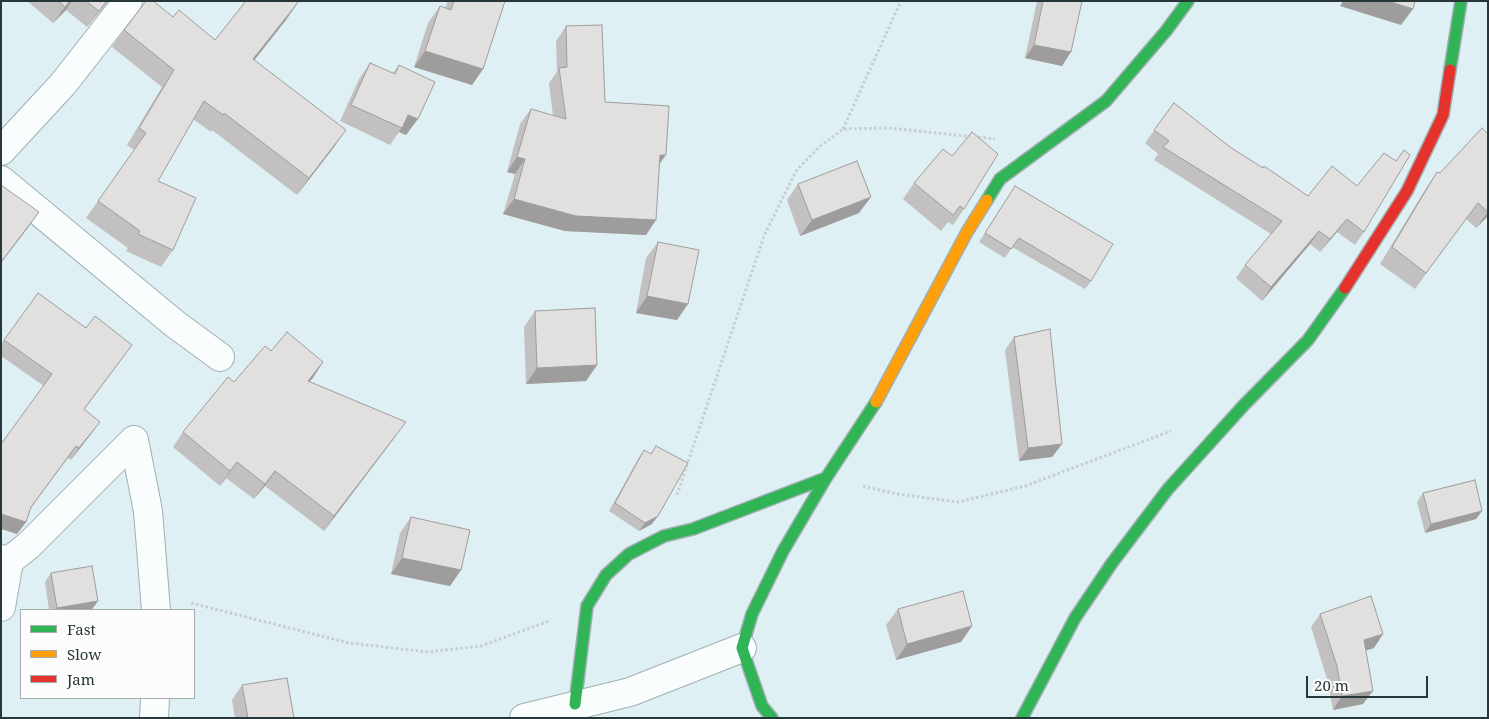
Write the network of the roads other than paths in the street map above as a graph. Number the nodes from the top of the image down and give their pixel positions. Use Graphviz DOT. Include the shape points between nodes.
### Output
graph roads {
  1 [pos="128,1"];
  2 [pos="1188,1"];
  3 [pos="1461,1"];
  4 [pos="1,150"];
  5 [pos="1,180"];
  6 [pos="220,356"];
  7 [pos="826,478"];
  8 [pos="5,560"];
  9 [pos="156,602"];
  10 [pos="1,607"];
  11 [pos="742,648"];
  12 [pos="155,699"];
  13 [pos="575,704"];
  14 [pos="154,718"];
  15 [pos="524,718"];
  16 [pos="772,718"];
  17 [pos="1022,718"];
  1 -- 4 [label="street" via="63,84"];
  2 -- 7 [label="street" via="1106,101 1000,178 967,232 870,412"];
  3 -- 17 [label="street" via="1442,115 1407,191 1358,270 1308,340 1168,489 1112,563 1075,618"];
  5 -- 6 [label="street" via="167,318"];
  7 -- 11 [label="street" via="783,551 752,614"];
  7 -- 13 [label="street" via="751,508 664,536 629,554 606,575 587,606"];
  8 -- 9 [label="street" via="96,480 134,440 148,511"];
  8 -- 10 [label="street"];
  11 -- 13 [label="street" via="630,692"];
  11 -- 16 [label="street" via="762,706"];
  12 -- 14 [label="street"];
  13 -- 15 [label="street"];
}
